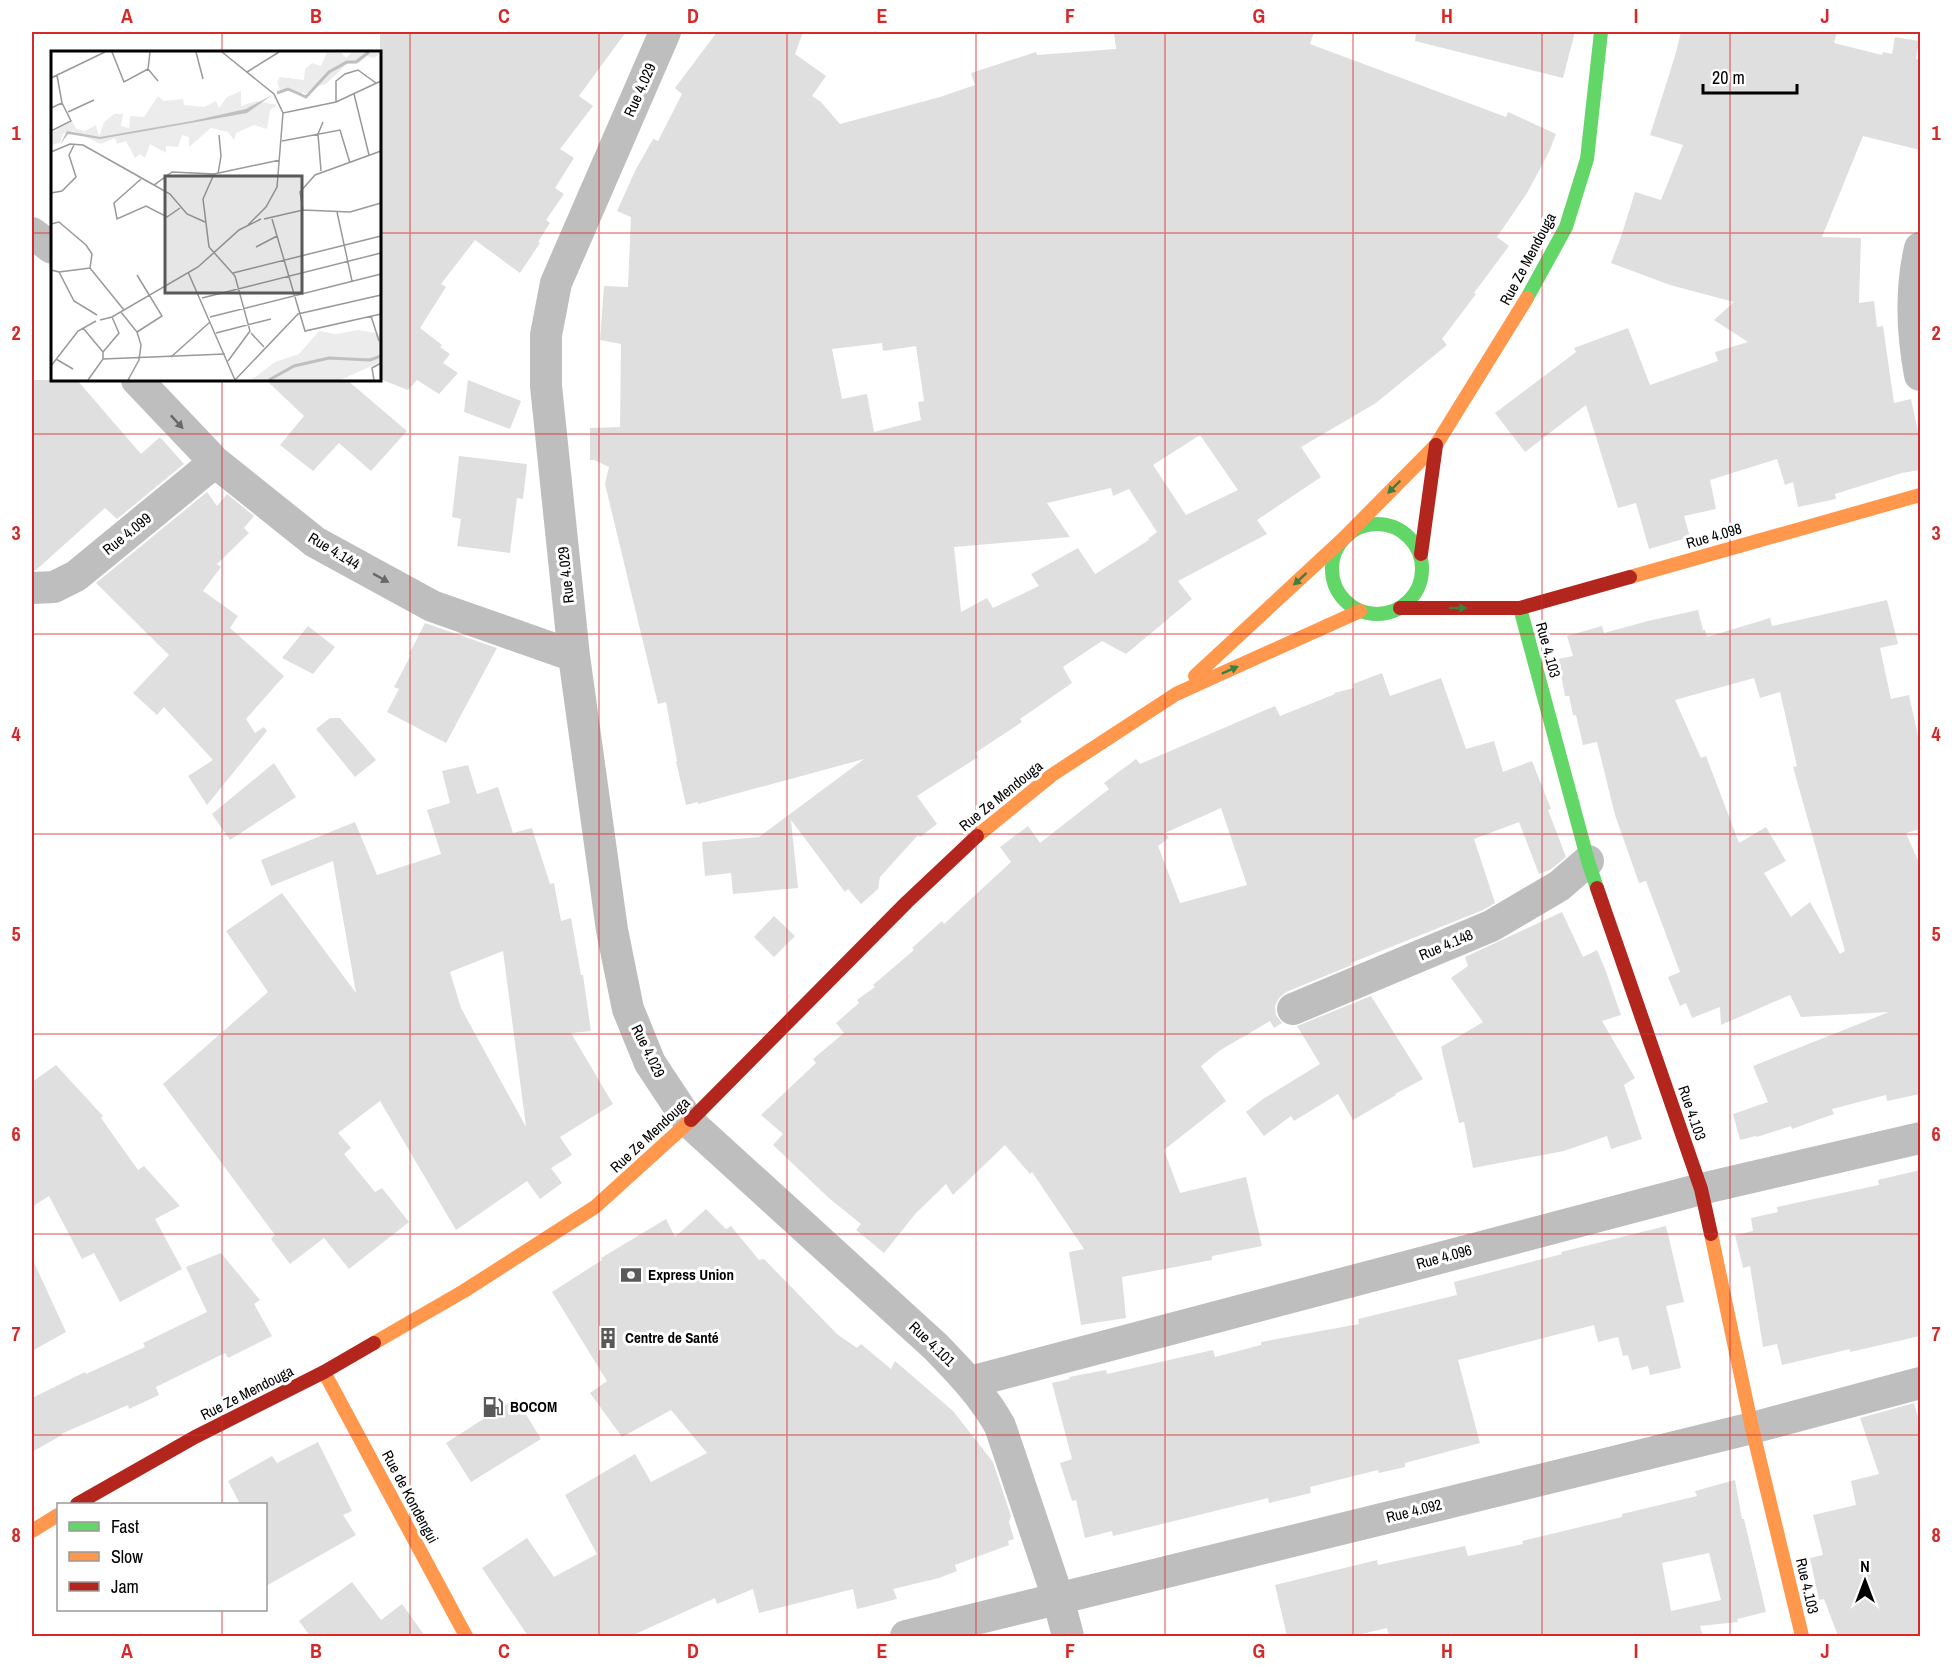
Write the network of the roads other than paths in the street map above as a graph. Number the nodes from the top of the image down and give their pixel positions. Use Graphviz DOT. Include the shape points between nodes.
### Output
graph roads {
  1 [pos="665,32"];
  2 [pos="1601,32"];
  3 [pos="32,233"];
  4 [pos="51,247"];
  5 [pos="1920,248"];
  6 [pos="1920,375"];
  7 [pos="138,381"];
  8 [pos="1436,445"];
  9 [pos="215,462"];
  10 [pos="1920,495"];
  11 [pos="1343,539"];
  12 [pos="1421,554"];
  13 [pos="32,588"];
  14 [pos="1474,593"];
  15 [pos="1400,608"];
  16 [pos="1518,608"];
  17 [pos="1360,611"];
  18 [pos="574,656"];
  19 [pos="1176,694"];
  20 [pos="1588,861"];
  21 [pos="1293,1010"];
  22 [pos="689,1122"];
  23 [pos="1920,1138"];
  24 [pos="1701,1189"];
  25 [pos="324,1372"];
  26 [pos="970,1382"];
  27 [pos="1920,1383"];
  28 [pos="1752,1428"];
  29 [pos="79,1503"];
  30 [pos="57,1516"];
  31 [pos="32,1531"];
  32 [pos="1058,1598"];
  33 [pos="466,1636"];
  34 [pos="906,1636"];
  35 [pos="1068,1636"];
  36 [pos="1802,1636"];
  1 -- 18 [label="street, Rue 4.029" via="556,283 546,335 546,386"];
  2 -- 8 [label="main road, Rue Ze Mendouga" via="1587,159 1566,227 1525,302"];
  3 -- 4 [label="street"];
  5 -- 6 [label="street" via="1912,305"];
  7 -- 9 [label="street, Rue 4.144, one-way"];
  8 -- 11 [label="main road, Rue Ze Mendouga, one-way"];
  8 -- 12 [label="main road, Rue Ze Mendouga"];
  9 -- 13 [label="street, Rue 4.099" via="76,576 54,587"];
  9 -- 18 [label="street, Rue 4.144, one-way" via="315,542 432,606"];
  10 -- 16 [label="main road, Rue 4.098"];
  11 -- 12 [label="main road" via="1363,526 1386,524 1413,540"];
  11 -- 17 [label="main road" via="1331,565 1332,580 1338,593"];
  11 -- 19 [label="main road, Rue Ze Mendouga, one-way"];
  12 -- 15 [label="main road" via="1427,577 1411,600"];
  14 -- 16 [label="main road"];
  15 -- 16 [label="main road, Rue 4.098, one-way"];
  15 -- 17 [label="main road" via="1374,614"];
  16 -- 20 [label="main road, Rue 4.103"];
  19 -- 17 [label="main road, Rue Ze Mendouga, one-way"];
  18 -- 22 [label="street, Rue 4.029" via="612,930 628,1009 650,1063"];
  19 -- 22 [label="main road, Rue Ze Mendouga" via="1052,775 976,836"];
  20 -- 21 [label="street, Rue 4.148" via="1559,886 1491,927"];
  20 -- 24 [label="main road, Rue 4.103"];
  22 -- 25 [label="main road, Rue Ze Mendouga" via="595,1207 464,1292"];
  22 -- 26 [label="street, Rue 4.101"];
  23 -- 24 [label="street, Rue 4.096"];
  24 -- 26 [label="street, Rue 4.096"];
  24 -- 28 [label="main road, Rue 4.103"];
  25 -- 29 [label="main road, Rue Ze Mendouga" via="195,1437"];
  25 -- 33 [label="main road, Rue de Kondengui"];
  26 -- 32 [label="street, Rue 4.101" via="1000,1426"];
  27 -- 28 [label="street, Rue 4.092"];
  28 -- 32 [label="street, Rue 4.092"];
  28 -- 36 [label="main road, Rue 4.103"];
  30 -- 31 [label="main road"];
  32 -- 34 [label="street, Rue 4.092"];
  32 -- 35 [label="street, Rue 4.101"];
}
